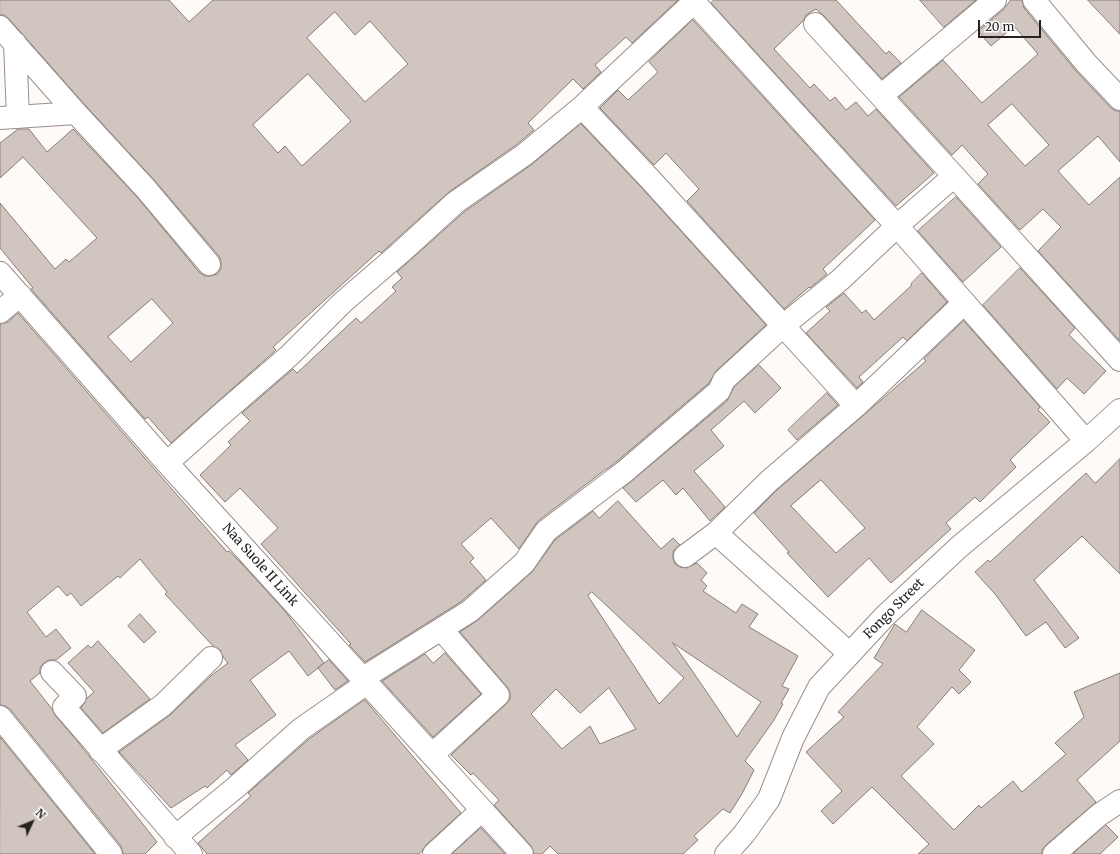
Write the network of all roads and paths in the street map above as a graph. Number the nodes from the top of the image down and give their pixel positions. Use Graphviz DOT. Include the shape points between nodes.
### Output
graph roads {
  1 [pos="996,0"];
  2 [pos="1034,0"];
  3 [pos="695,1"];
  4 [pos="814,24"];
  5 [pos="0,27"];
  6 [pos="15,43"];
  7 [pos="881,96"];
  8 [pos="1120,99"];
  9 [pos="582,107"];
  10 [pos="76,112"];
  11 [pos="9,117"];
  12 [pos="954,176"];
  13 [pos="897,226"];
  14 [pos="209,264"];
  15 [pos="0,273"];
  16 [pos="20,295"];
  17 [pos="964,303"];
  18 [pos="0,312"];
  19 [pos="784,325"];
  20 [pos="1120,360"];
  21 [pos="856,406"];
  22 [pos="1120,410"];
  23 [pos="1086,441"];
  24 [pos="168,463"];
  25 [pos="716,533"];
  26 [pos="685,556"];
  27 [pos="441,629"];
  28 [pos="850,654"];
  29 [pos="211,658"];
  30 [pos="52,672"];
  31 [pos="365,681"];
  32 [pos="0,716"];
  33 [pos="100,750"];
  34 [pos="432,755"];
  35 [pos="1120,801"];
  36 [pos="482,810"];
  37 [pos="175,837"];
  38 [pos="111,854"];
  39 [pos="191,854"];
  40 [pos="434,854"];
  41 [pos="522,854"];
  42 [pos="726,854"];
  43 [pos="1054,854"];
  1 -- 7 [label="street"];
  2 -- 8 [label="street" via="1086,63"];
  3 -- 9 [label="street"];
  3 -- 13 [label="street"];
  4 -- 7 [label="street"];
  5 -- 6 [label="street"];
  6 -- 10 [label="street"];
  6 -- 11 [label="street"];
  7 -- 12 [label="street"];
  9 -- 19 [label="street"];
  9 -- 24 [label="street" via="524,155 460,198 343,302 290,355"];
  10 -- 11 [label="street"];
  10 -- 14 [label="street" via="146,188"];
  12 -- 13 [label="street"];
  12 -- 20 [label="street"];
  13 -- 17 [label="street"];
  13 -- 19 [label="street" via="840,280"];
  15 -- 16 [label="street, Naa Suole II Link"];
  16 -- 18 [label="street"];
  16 -- 24 [label="street, Naa Suole II Link"];
  17 -- 21 [label="street"];
  17 -- 23 [label="street"];
  19 -- 21 [label="street"];
  19 -- 27 [label="street" via="724,380 719,391 624,472 546,531 524,562 470,611"];
  21 -- 25 [label="street" via="769,481"];
  22 -- 23 [label="street, Fongo Street"];
  23 -- 28 [label="street, Fongo Street" via="959,546 885,616"];
  24 -- 31 [label="street, Naa Suole II Link"];
  25 -- 26 [label="street"];
  25 -- 28 [label="street"];
  27 -- 31 [label="street"];
  27 -- 34 [label="street" via="498,695"];
  28 -- 42 [label="street, Fongo Street" via="819,687 793,738 769,799"];
  29 -- 33 [label="street" via="163,705"];
  30 -- 33 [label="street" via="74,696 64,707"];
  31 -- 34 [label="street, Naa Suole II Link"];
  31 -- 37 [label="street" via="301,729 236,788"];
  32 -- 38 [label="street"];
  33 -- 37 [label="street"];
  34 -- 36 [label="street, Naa Suole II Link"];
  35 -- 43 [label="street" via="1099,815"];
  36 -- 40 [label="street"];
  36 -- 41 [label="street, Naa Suole II Link"];
  37 -- 39 [label="street"];
}
